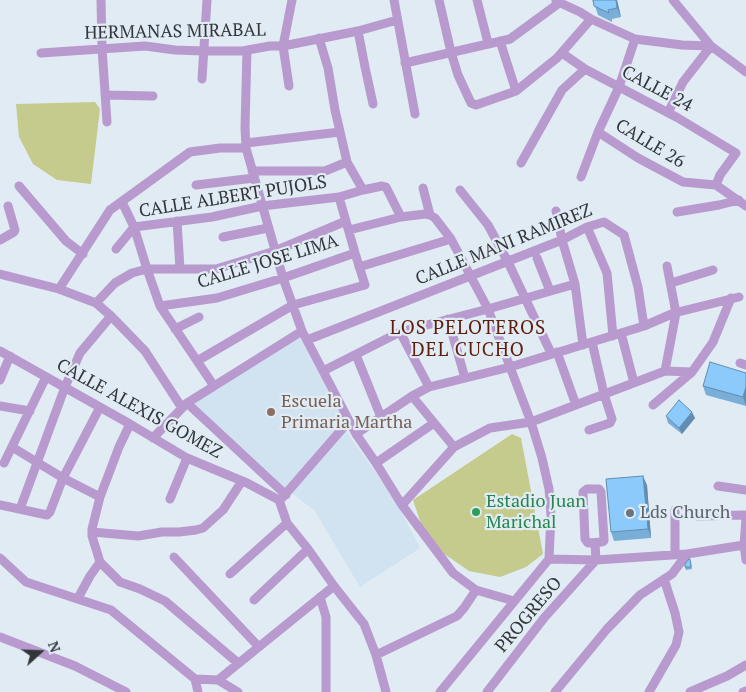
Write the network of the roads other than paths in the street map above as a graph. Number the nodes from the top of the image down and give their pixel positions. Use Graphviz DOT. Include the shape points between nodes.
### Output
graph roads {
  1 [pos="101,0"];
  2 [pos="207,0"];
  3 [pos="292,0"];
  4 [pos="394,0"];
  5 [pos="439,0"];
  6 [pos="477,0"];
  7 [pos="673,0"];
  8 [pos="557,1"];
  9 [pos="591,19"];
  10 [pos="397,20"];
  11 [pos="358,31"];
  12 [pos="319,38"];
  13 [pos="635,39"];
  14 [pos="500,41"];
  15 [pos="488,43"];
  16 [pos="283,46"];
  17 [pos="711,46"];
  18 [pos="102,48"];
  19 [pos="247,50"];
  20 [pos="204,51"];
  21 [pos="451,52"];
  22 [pos="41,53"];
  23 [pos="562,53"];
  24 [pos="406,63"];
  25 [pos="585,68"];
  26 [pos="746,72"];
  27 [pos="202,79"];
  28 [pos="289,86"];
  29 [pos="619,87"];
  30 [pos="516,91"];
  31 [pos="105,95"];
  32 [pos="153,96"];
  33 [pos="374,104"];
  34 [pos="668,113"];
  35 [pos="415,114"];
  36 [pos="107,122"];
  37 [pos="340,132"];
  38 [pos="598,132"];
  39 [pos="246,146"];
  40 [pos="347,162"];
  41 [pos="521,163"];
  42 [pos="253,174"];
  43 [pos="581,177"];
  44 [pos="196,185"];
  45 [pos="716,185"];
  46 [pos="19,186"];
  47 [pos="423,188"];
  48 [pos="363,190"];
  49 [pos="460,190"];
  50 [pos="339,197"];
  51 [pos="122,202"];
  52 [pos="742,203"];
  53 [pos="8,206"];
  54 [pos="262,206"];
  55 [pos="556,212"];
  56 [pos="677,212"];
  57 [pos="430,215"];
  58 [pos="401,217"];
  59 [pos="177,221"];
  60 [pos="347,226"];
  61 [pos="134,227"];
  62 [pos="587,227"];
  63 [pos="268,228"];
  64 [pos="223,237"];
  65 [pos="452,239"];
  66 [pos="0,240"];
  67 [pos="562,240"];
  68 [pos="116,249"];
  69 [pos="275,251"];
  70 [pos="355,253"];
  71 [pos="83,254"];
  72 [pos="538,258"];
  73 [pos="508,262"];
  74 [pos="667,266"];
  75 [pos="360,267"];
  76 [pos="180,269"];
  77 [pos="147,270"];
  78 [pos="713,270"];
  79 [pos="471,276"];
  80 [pos="1,277"];
  81 [pos="283,278"];
  82 [pos="671,283"];
  83 [pos="575,284"];
  84 [pos="59,289"];
  85 [pos="550,291"];
  86 [pos="526,298"];
  87 [pos="96,303"];
  88 [pos="292,305"];
  89 [pos="160,306"];
  90 [pos="488,309"];
  91 [pos="676,313"];
  92 [pos="111,316"];
  93 [pos="199,317"];
  94 [pos="448,320"];
  95 [pos="644,326"];
  96 [pos="175,328"];
  97 [pos="302,331"];
  98 [pos="400,332"];
  99 [pos="617,334"];
  100 [pos="307,340"];
  101 [pos="587,344"];
  102 [pos="0,351"];
  103 [pos="554,353"];
  104 [pos="356,355"];
  105 [pos="10,356"];
  106 [pos="197,361"];
  107 [pos="510,367"];
  108 [pos="323,371"];
  109 [pos="665,371"];
  110 [pos="692,372"];
  111 [pos="46,376"];
  112 [pos="465,378"];
  113 [pos="0,380"];
  114 [pos="634,383"];
  115 [pos="214,386"];
  116 [pos="65,387"];
  117 [pos="429,387"];
  118 [pos="604,394"];
  119 [pos="412,396"];
  120 [pos="576,405"];
  121 [pos="0,406"];
  122 [pos="184,406"];
  123 [pos="653,406"];
  124 [pos="100,407"];
  125 [pos="30,411"];
  126 [pos="381,417"];
  127 [pos="349,421"];
  128 [pos="531,422"];
  129 [pos="434,423"];
  130 [pos="130,424"];
  131 [pos="589,430"];
  132 [pos="356,434"];
  133 [pos="153,438"];
  134 [pos="12,447"];
  135 [pos="454,447"];
  136 [pos="187,458"];
  137 [pos="36,462"];
  138 [pos="4,463"];
  139 [pos="376,463"];
  140 [pos="63,478"];
  141 [pos="242,481"];
  142 [pos="718,486"];
  143 [pos="746,490"];
  144 [pos="100,497"];
  145 [pos="283,497"];
  146 [pos="170,500"];
  147 [pos="0,505"];
  148 [pos="402,505"];
  149 [pos="20,509"];
  150 [pos="675,510"];
  151 [pos="698,516"];
  152 [pos="746,516"];
  153 [pos="287,523"];
  154 [pos="745,531"];
  155 [pos="92,532"];
  156 [pos="595,543"];
  157 [pos="744,544"];
  158 [pos="308,549"];
  159 [pos="675,554"];
  160 [pos="687,554"];
  161 [pos="174,557"];
  162 [pos="0,558"];
  163 [pos="549,559"];
  164 [pos="596,560"];
  165 [pos="746,560"];
  166 [pos="100,562"];
  167 [pos="230,574"];
  168 [pos="664,579"];
  169 [pos="334,586"];
  170 [pos="476,590"];
  171 [pos="320,597"];
  172 [pos="78,598"];
  173 [pos="254,600"];
  174 [pos="514,602"];
  175 [pos="0,637"];
  176 [pos="259,647"];
  177 [pos="376,655"];
  178 [pos="238,663"];
  179 [pos="746,665"];
  180 [pos="195,679"];
  181 [pos="218,680"];
  182 [pos="126,692"];
  183 [pos="198,692"];
  184 [pos="238,692"];
  185 [pos="326,692"];
  186 [pos="386,692"];
  187 [pos="440,692"];
  188 [pos="487,692"];
  189 [pos="555,692"];
  190 [pos="649,692"];
  191 [pos="690,692"];
  1 -- 18 [label="street"];
  2 -- 20 [label="street"];
  3 -- 16 [label="street"];
  4 -- 10 [label="street"];
  5 -- 21 [label="street"];
  6 -- 15 [label="street"];
  7 -- 17 [label="street"];
  8 -- 9 [label="street"];
  8 -- 14 [label="street" via="510,38"];
  9 -- 13 [label="street"];
  9 -- 23 [label="street"];
  10 -- 11 [label="street, HERMANAS MIRABAL"];
  10 -- 24 [label="street"];
  11 -- 12 [label="street, HERMANAS MIRABAL"];
  11 -- 33 [label="street"];
  12 -- 16 [label="street, HERMANAS MIRABAL"];
  12 -- 37 [label="street"];
  13 -- 17 [label="street"];
  13 -- 29 [label="street"];
  14 -- 15 [label="street"];
  14 -- 30 [label="street"];
  15 -- 21 [label="street"];
  16 -- 19 [label="street, HERMANAS MIRABAL"];
  16 -- 28 [label="street"];
  17 -- 26 [label="street"];
  17 -- 34 [label="street" via="683,82"];
  18 -- 20 [label="street, HERMANAS MIRABAL" via="145,46"];
  18 -- 22 [label="street, HERMANAS MIRABAL"];
  18 -- 31 [label="street"];
  19 -- 20 [label="street, HERMANAS MIRABAL"];
  19 -- 39 [label="street"];
  20 -- 27 [label="street"];
  21 -- 24 [label="street"];
  21 -- 30 [label="street" via="471,103 476,105"];
  23 -- 25 [label="street, CALLE 24"];
  23 -- 30 [label="street"];
  24 -- 35 [label="street"];
  25 -- 29 [label="street, CALLE 24"];
  25 -- 41 [label="street" via="562,90"];
  29 -- 34 [label="street, CALLE 24"];
  29 -- 38 [label="street"];
  31 -- 32 [label="street"];
  31 -- 36 [label="street"];
  34 -- 45 [label="street, CALLE 24" via="736,153"];
  37 -- 39 [label="street"];
  37 -- 40 [label="street"];
  38 -- 43 [label="street"];
  38 -- 45 [label="street, CALLE 26" via="682,182"];
  39 -- 42 [label="street"];
  39 -- 51 [label="street" via="190,152"];
  40 -- 42 [label="street" via="325,171"];
  40 -- 48 [label="street"];
  42 -- 44 [label="street"];
  42 -- 54 [label="street"];
  45 -- 52 [label="street"];
  46 -- 71 [label="street" via="66,241"];
  47 -- 57 [label="street"];
  48 -- 50 [label="street, CALLE ALBERT PUJOLS"];
  48 -- 58 [label="street, CALLE ALBERT PUJOLS" via="386,187"];
  49 -- 73 [label="street" via="488,225"];
  50 -- 54 [label="street, CALLE ALBERT PUJOLS"];
  50 -- 60 [label="street"];
  51 -- 61 [label="street"];
  51 -- 71 [label="street" via="110,210"];
  52 -- 56 [label="street"];
  53 -- 66 [label="street" via="15,230"];
  54 -- 59 [label="street, CALLE ALBERT PUJOLS"];
  54 -- 63 [label="street"];
  55 -- 67 [label="street"];
  57 -- 58 [label="street"];
  57 -- 65 [label="street"];
  58 -- 60 [label="street"];
  59 -- 61 [label="street, CALLE ALBERT PUJOLS"];
  59 -- 76 [label="street"];
  60 -- 69 [label="street"];
  60 -- 70 [label="street"];
  61 -- 68 [label="street, CALLE ALBERT PUJOLS"];
  61 -- 77 [label="street"];
  62 -- 67 [label="street, CALLE MANI RAMIREZ"];
  62 -- 95 [label="street, CALLE MANI RAMIREZ" via="604,222 624,235 638,287"];
  62 -- 99 [label="street" via="607,274"];
  63 -- 64 [label="street"];
  63 -- 69 [label="street"];
  65 -- 75 [label="street"];
  65 -- 79 [label="street"];
  67 -- 73 [label="street, CALLE MANI RAMIREZ"];
  67 -- 83 [label="street"];
  69 -- 76 [label="street" via="216,269"];
  69 -- 81 [label="street"];
  70 -- 75 [label="street"];
  70 -- 81 [label="street, CALLE JOSE LIMA"];
  71 -- 84 [label="street"];
  72 -- 85 [label="street"];
  73 -- 79 [label="street, CALLE MANI RAMIREZ"];
  73 -- 86 [label="street"];
  74 -- 82 [label="street"];
  75 -- 88 [label="street" via="366,285"];
  76 -- 77 [label="street"];
  77 -- 87 [label="street" via="132,273 115,283"];
  77 -- 89 [label="street"];
  78 -- 82 [label="street"];
  79 -- 90 [label="street"];
  79 -- 100 [label="street, CALLE MANI RAMIREZ"];
  80 -- 84 [label="street"];
  81 -- 88 [label="street"];
  81 -- 89 [label="street, CALLE JOSE LIMA" via="217,298"];
  82 -- 91 [label="street"];
  83 -- 85 [label="street"];
  83 -- 101 [label="street"];
  84 -- 87 [label="street"];
  85 -- 86 [label="street"];
  86 -- 90 [label="street"];
  86 -- 103 [label="street"];
  87 -- 92 [label="street"];
  88 -- 97 [label="street"];
  88 -- 106 [label="street"];
  89 -- 96 [label="street"];
  90 -- 94 [label="street"];
  90 -- 107 [label="street"];
  91 -- 95 [label="street"];
  91 -- 109 [label="street"];
  91 -- 110 [label="street" via="735,297 713,342"];
  92 -- 116 [label="street" via="80,353"];
  92 -- 122 [label="street" via="145,351"];
  93 -- 96 [label="street"];
  94 -- 98 [label="street"];
  94 -- 112 [label="street"];
  95 -- 99 [label="street"];
  96 -- 106 [label="street"];
  97 -- 100 [label="street"];
  97 -- 115 [label="street"];
  98 -- 104 [label="street"];
  98 -- 117 [label="street"];
  99 -- 101 [label="street"];
  99 -- 114 [label="street"];
  100 -- 108 [label="street"];
  101 -- 103 [label="street"];
  101 -- 118 [label="street"];
  102 -- 105 [label="street, CALLE ALEXIS GOMEZ"];
  103 -- 107 [label="street"];
  103 -- 120 [label="street"];
  104 -- 108 [label="street"];
  104 -- 126 [label="street"];
  105 -- 111 [label="street, CALLE ALEXIS GOMEZ"];
  105 -- 113 [label="street"];
  106 -- 115 [label="street"];
  107 -- 112 [label="street"];
  107 -- 128 [label="street"];
  108 -- 127 [label="street"];
  109 -- 110 [label="street"];
  109 -- 114 [label="street"];
  110 -- 123 [label="street"];
  111 -- 116 [label="street, CALLE ALEXIS GOMEZ"];
  111 -- 125 [label="street"];
  112 -- 117 [label="street"];
  114 -- 118 [label="street"];
  115 -- 122 [label="street"];
  116 -- 124 [label="street, CALLE ALEXIS GOMEZ"];
  116 -- 137 [label="street"];
  117 -- 119 [label="street"];
  118 -- 120 [label="street"];
  118 -- 131 [label="street" via="612,419 610,423"];
  119 -- 126 [label="street"];
  119 -- 129 [label="street"];
  120 -- 128 [label="street"];
  121 -- 125 [label="street"];
  122 -- 133 [label="street"];
  122 -- 145 [label="street"];
  124 -- 130 [label="street, CALLE ALEXIS GOMEZ"];
  124 -- 140 [label="street"];
  125 -- 134 [label="street"];
  126 -- 132 [label="street"];
  127 -- 132 [label="street"];
  127 -- 145 [label="street"];
  128 -- 135 [label="street" via="490,428"];
  128 -- 163 [label="street" via="549,490"];
  129 -- 135 [label="street"];
  129 -- 139 [label="street"];
  130 -- 133 [label="street, CALLE ALEXIS GOMEZ"];
  130 -- 144 [label="street"];
  132 -- 139 [label="street"];
  133 -- 136 [label="street, CALLE ALEXIS GOMEZ"];
  134 -- 137 [label="street"];
  134 -- 138 [label="street"];
  135 -- 148 [label="street"];
  136 -- 141 [label="street, CALLE ALEXIS GOMEZ"];
  136 -- 146 [label="street"];
  137 -- 140 [label="street"];
  137 -- 149 [label="street"];
  139 -- 148 [label="street"];
  140 -- 144 [label="street"];
  140 -- 149 [label="street" via="50,512"];
  141 -- 145 [label="street, CALLE ALEXIS GOMEZ"];
  141 -- 155 [label="street" via="223,510 203,528 138,536"];
  142 -- 143 [label="street"];
  144 -- 155 [label="street"];
  145 -- 153 [label="street"];
  147 -- 149 [label="street"];
  148 -- 170 [label="street" via="454,573"];
  150 -- 159 [label="street"];
  151 -- 152 [label="street"];
  152 -- 154 [label="street"];
  153 -- 158 [label="street"];
  153 -- 167 [label="street"];
  154 -- 157 [label="street"];
  155 -- 166 [label="street"];
  156 -- 156 [label="street" via="585,539 583,492 587,489 599,489 601,492 604,539"];
  156 -- 164 [label="street"];
  157 -- 160 [label="street, PROGRESO"];
  157 -- 165 [label="street"];
  158 -- 169 [label="street"];
  158 -- 173 [label="street"];
  159 -- 160 [label="street, PROGRESO"];
  159 -- 164 [label="street, PROGRESO"];
  160 -- 168 [label="street" via="672,574"];
  161 -- 176 [label="street"];
  162 -- 172 [label="street" via="26,582"];
  163 -- 164 [label="street, PROGRESO"];
  163 -- 174 [label="street"];
  164 -- 188 [label="street, PROGRESO" via="544,618"];
  166 -- 172 [label="street"];
  166 -- 178 [label="street" via="120,582 164,601"];
  168 -- 189 [label="street" via="640,595 607,629"];
  168 -- 190 [label="street" via="679,632 676,645"];
  169 -- 171 [label="street"];
  169 -- 177 [label="street" via="364,624"];
  170 -- 174 [label="street"];
  170 -- 177 [label="street" via="457,616"];
  171 -- 176 [label="street"];
  171 -- 185 [label="street" via="326,617"];
  172 -- 180 [label="street" via="115,612"];
  174 -- 187 [label="street"];
  175 -- 182 [label="street" via="75,666"];
  176 -- 178 [label="street"];
  177 -- 186 [label="street"];
  178 -- 181 [label="street"];
  179 -- 191 [label="street"];
  180 -- 181 [label="street"];
  180 -- 183 [label="street"];
  181 -- 184 [label="street"];
}
